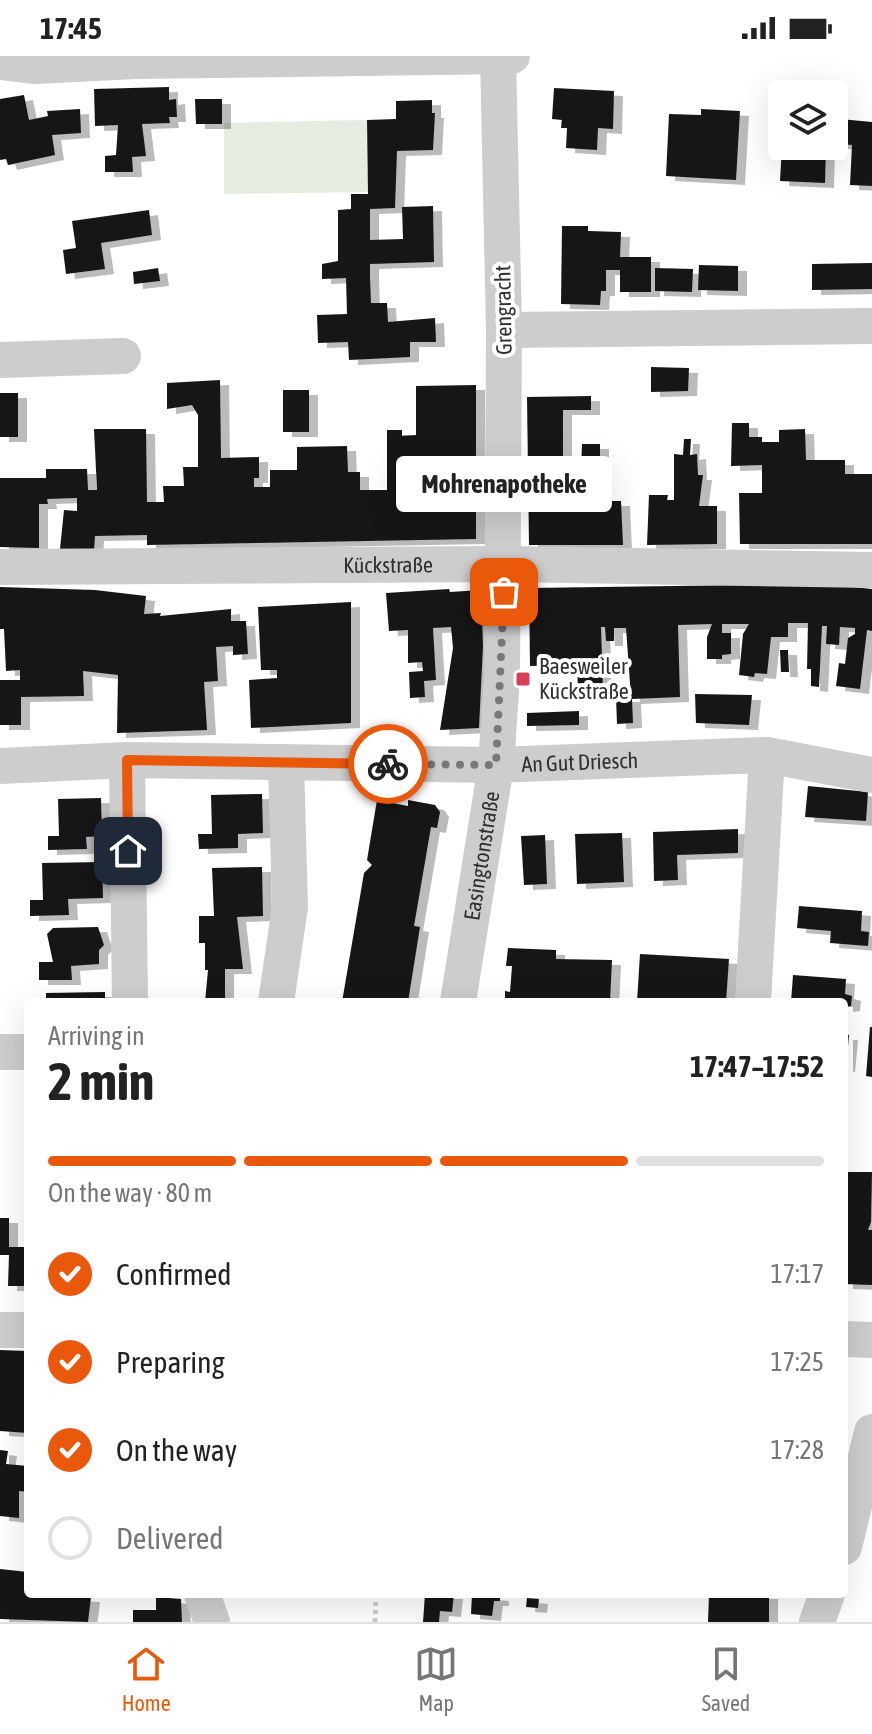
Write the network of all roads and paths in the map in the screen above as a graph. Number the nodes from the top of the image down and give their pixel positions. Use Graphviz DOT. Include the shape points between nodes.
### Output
graph roads {
  1 [pos="498,56"];
  2 [pos="512,56"];
  3 [pos="135,58"];
  4 [pos="0,62"];
  5 [pos="872,326"];
  6 [pos="504,330"];
  7 [pos="123,356"];
  8 [pos="0,360"];
  9 [pos="505,564"];
  10 [pos="0,567"];
  11 [pos="872,570"];
  12 [pos="767,755"];
  13 [pos="127,760"];
  14 [pos="286,762"];
  15 [pos="496,765"];
  16 [pos="0,766"];
  17 [pos="872,775"];
  18 [pos="130,998"];
  19 [pos="277,998"];
  20 [pos="459,998"];
  21 [pos="753,998"];
  22 [pos="0,1052"];
  23 [pos="24,1052"];
  24 [pos="0,1330"];
  25 [pos="24,1330"];
  26 [pos="848,1339"];
  27 [pos="872,1340"];
  28 [pos="872,1432"];
  29 [pos="848,1531"];
  30 [pos="203,1598"];
  31 [pos="376,1598"];
  32 [pos="826,1598"];
  33 [pos="212,1622"];
  34 [pos="375,1622"];
  35 [pos="817,1622"];
  1 -- 2 [label="street"];
  1 -- 3 [label="street"];
  1 -- 6 [label="street, Grengracht"];
  3 -- 4 [label="street" via="35,66"];
  5 -- 6 [label="street"];
  6 -- 9 [label="street, Grengracht"];
  7 -- 8 [label="street"];
  9 -- 10 [label="street, Kückstraße"];
  9 -- 11 [label="street, Kückstraße"];
  9 -- 15 [label="street, Easingtonstraße"];
  12 -- 15 [label="street, An Gut Driesch"];
  12 -- 17 [label="street, An Gut Driesch"];
  12 -- 21 [label="street"];
  13 -- 14 [label="street, An Gut Driesch"];
  13 -- 16 [label="street, An Gut Driesch"];
  13 -- 18 [label="street"];
  14 -- 15 [label="street, An Gut Driesch"];
  14 -- 19 [label="street" via="290,907"];
  15 -- 20 [label="street, Easingtonstraße"];
  22 -- 23 [label="street"];
  24 -- 25 [label="street"];
  26 -- 27 [label="street"];
  28 -- 29 [label="street"];
  30 -- 33 [label="street"];
  31 -- 34 [label="path"];
  32 -- 35 [label="street"];
}
